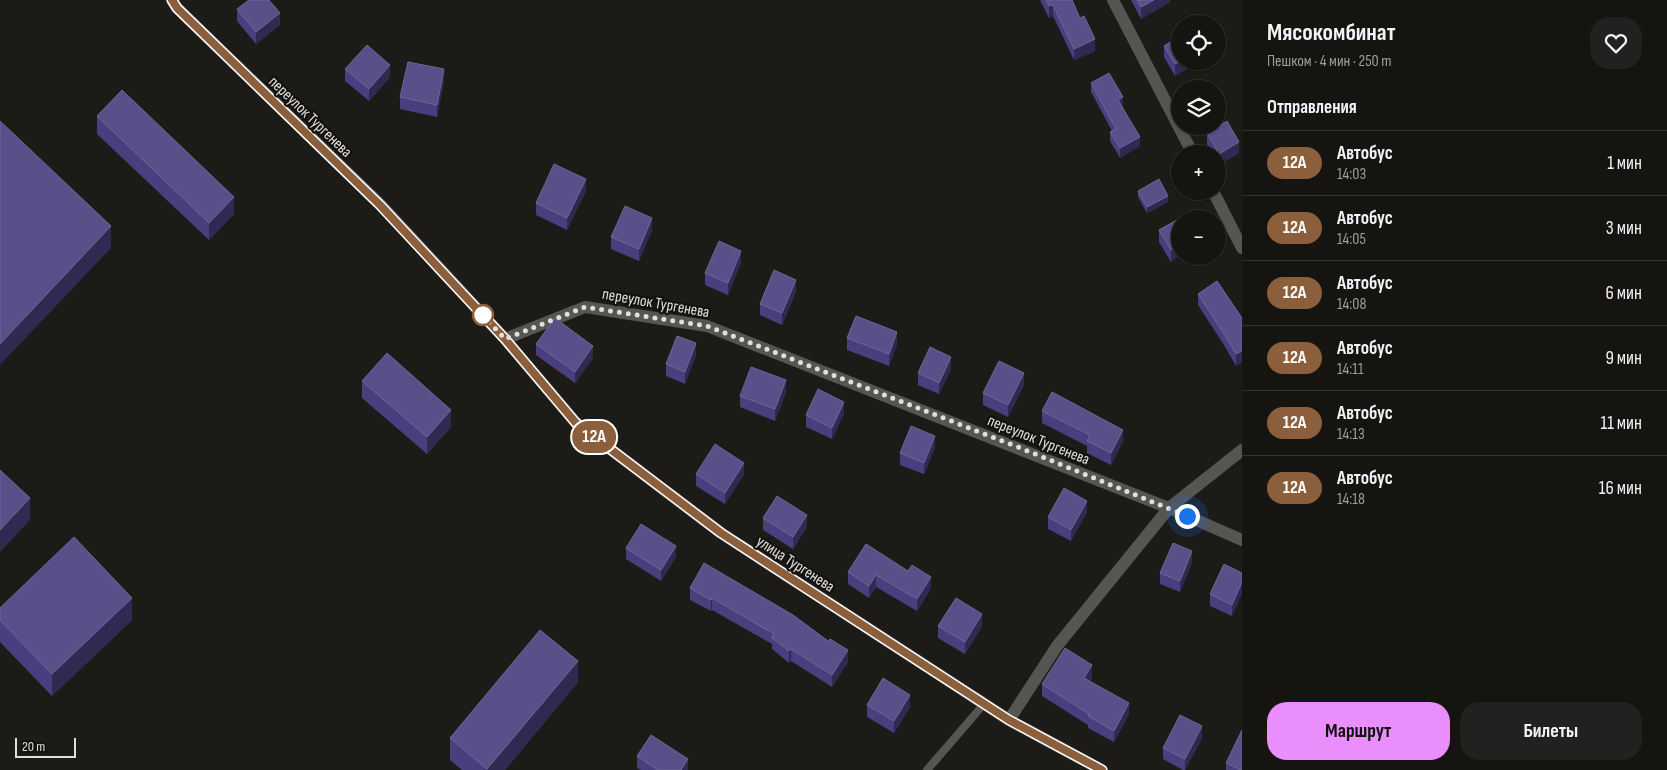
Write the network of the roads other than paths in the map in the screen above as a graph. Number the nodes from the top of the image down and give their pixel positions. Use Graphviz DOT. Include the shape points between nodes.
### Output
graph roads {
  1 [pos="172,0"];
  2 [pos="1113,0"];
  3 [pos="1188,145"];
  4 [pos="1217,200"];
  5 [pos="1242,248"];
  6 [pos="505,339"];
  7 [pos="1242,450"];
  8 [pos="1169,508"];
  9 [pos="1242,540"];
  10 [pos="984,704"];
  11 [pos="1009,720"];
  12 [pos="927,770"];
  13 [pos="1102,770"];
  1 -- 6 [label="street, переулок Тургенева" via="380,205"];
  2 -- 3 [label="street"];
  4 -- 5 [label="street"];
  6 -- 8 [label="street, переулок Тургенева" via="585,307 707,326"];
  6 -- 10 [label="street, улица Тургенева" via="576,423 591,435 721,533"];
  7 -- 8 [label="street"];
  8 -- 9 [label="street, переулок Тургенева"];
  8 -- 11 [label="street" via="1057,646"];
  10 -- 11 [label="street, улица Тургенева"];
  10 -- 12 [label="lane"];
  11 -- 13 [label="street, улица Тургенева"];
}
